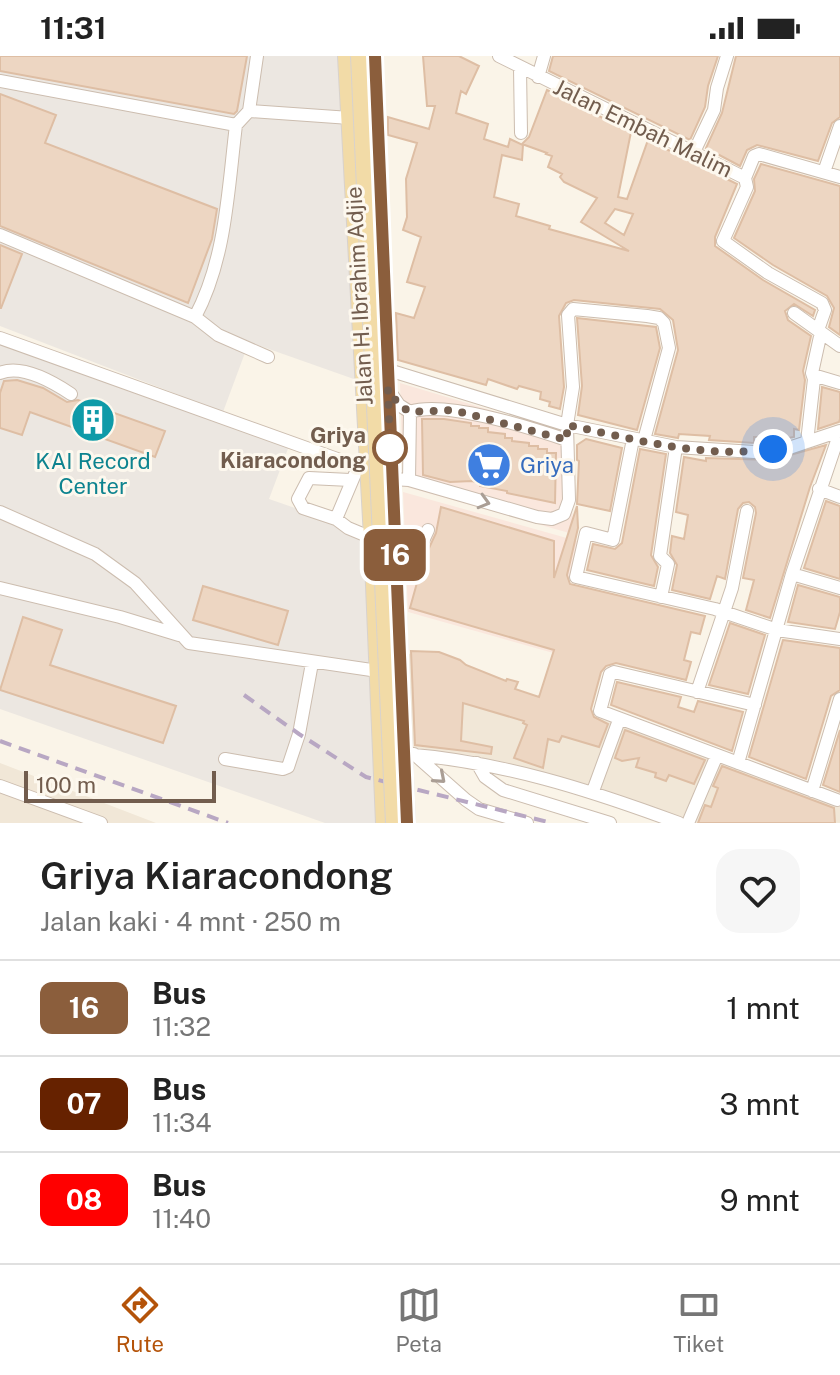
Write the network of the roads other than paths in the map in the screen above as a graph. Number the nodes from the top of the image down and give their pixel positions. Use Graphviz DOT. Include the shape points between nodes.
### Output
graph roads {
  1 [pos="257,56"];
  2 [pos="346,56"];
  3 [pos="359,56"];
  4 [pos="374,56"];
  5 [pos="499,56"];
  6 [pos="544,56"];
  7 [pos="727,56"];
  8 [pos="520,68"];
  9 [pos="538,77"];
  10 [pos="0,81"];
  11 [pos="249,111"];
  12 [pos="350,118"];
  13 [pos="236,125"];
  14 [pos="840,126"];
  15 [pos="521,133"];
  16 [pos="694,152"];
  17 [pos="824,172"];
  18 [pos="840,177"];
  19 [pos="745,178"];
  20 [pos="0,235"];
  21 [pos="794,313"];
  22 [pos="195,317"];
  23 [pos="820,331"];
  24 [pos="0,338"];
  25 [pos="840,346"];
  26 [pos="268,357"];
  27 [pos="387,367"];
  28 [pos="362,369"];
  29 [pos="0,373"];
  30 [pos="813,375"];
  31 [pos="840,383"];
  32 [pos="388,389"];
  33 [pos="71,394"];
  34 [pos="410,412"];
  35 [pos="567,425"];
  36 [pos="840,432"];
  37 [pos="567,440"];
  38 [pos="638,440"];
  39 [pos="807,442"];
  40 [pos="676,447"];
  41 [pos="363,468"];
  42 [pos="350,480"];
  43 [pos="401,480"];
  44 [pos="819,489"];
  45 [pos="840,497"];
  46 [pos="747,511"];
  47 [pos="0,512"];
  48 [pos="336,519"];
  49 [pos="428,530"];
  50 [pos="372,538"];
  51 [pos="395,559"];
  52 [pos="792,574"];
  53 [pos="397,583"];
  54 [pos="374,585"];
  55 [pos="0,588"];
  56 [pos="840,588"];
  57 [pos="661,597"];
  58 [pos="725,612"];
  59 [pos="777,630"];
  60 [pos="182,636"];
  61 [pos="840,639"];
  62 [pos="312,663"];
  63 [pos="378,671"];
  64 [pos="697,692"];
  65 [pos="840,699"];
  66 [pos="755,705"];
  67 [pos="619,720"];
  68 [pos="409,754"];
  69 [pos="717,755"];
  70 [pos="225,759"];
  71 [pos="477,763"];
  72 [pos="738,763"];
  73 [pos="0,786"];
  74 [pos="593,791"];
  75 [pos="812,791"];
  76 [pos="837,800"];
  77 [pos="383,815"];
  78 [pos="407,815"];
  79 [pos="492,818"];
  80 [pos="101,823"];
  81 [pos="394,823"];
  82 [pos="527,823"];
  83 [pos="610,823"];
  84 [pos="679,823"];
  85 [pos="688,823"];
  1 -- 11 [label="street"];
  2 -- 12 [label="main road, Jalan H. Ibrahim Adjie"];
  3 -- 81 [label="main road, bridge"];
  4 -- 27 [label="main road, Jalan H. Ibrahim Adjie"];
  5 -- 8 [label="street, Jalan Embah Malim"];
  6 -- 9 [label="street"];
  7 -- 16 [label="street" via="714,110"];
  8 -- 9 [label="street, Jalan Embah Malim"];
  8 -- 15 [label="street"];
  9 -- 16 [label="street, Jalan Embah Malim"];
  10 -- 13 [label="street"];
  11 -- 12 [label="street"];
  11 -- 13 [label="street"];
  12 -- 28 [label="main road, Jalan H. Ibrahim Adjie"];
  13 -- 22 [label="street" via="219,252 210,288"];
  14 -- 17 [label="street"];
  16 -- 19 [label="street, Jalan Embah Malim"];
  17 -- 18 [label="street"];
  17 -- 19 [label="street" via="759,154"];
  19 -- 23 [label="street" via="747,187 723,242 822,303"];
  20 -- 22 [label="street"];
  21 -- 23 [label="street"];
  22 -- 26 [label="street" via="218,335"];
  23 -- 25 [label="street"];
  23 -- 30 [label="street"];
  24 -- 41 [label="street"];
  27 -- 28 [label="street"];
  27 -- 32 [label="main road, Jalan H. Ibrahim Adjie"];
  27 -- 35 [label="street"];
  28 -- 41 [label="main road, Jalan H. Ibrahim Adjie"];
  29 -- 33 [label="street" via="19,371"];
  30 -- 31 [label="street"];
  30 -- 39 [label="street"];
  32 -- 34 [label="street"];
  32 -- 43 [label="main road, Jalan H. Ibrahim Adjie"];
  34 -- 37 [label="street" via="453,410"];
  34 -- 43 [label="street"];
  35 -- 37 [label="street"];
  35 -- 38 [label="street"];
  35 -- 38 [label="street" via="573,387 568,312 583,308 659,318 669,348"];
  36 -- 39 [label="street"];
  36 -- 44 [label="street"];
  43 -- 37 [label="street, one-way" via="537,517 559,518 569,500"];
  38 -- 40 [label="street"];
  38 -- 57 [label="street" via="613,540 586,533 576,577"];
  39 -- 40 [label="street" via="754,452"];
  40 -- 57 [label="street" via="660,556 668,564"];
  41 -- 42 [label="street"];
  41 -- 50 [label="main road, Jalan H. Ibrahim Adjie"];
  42 -- 48 [label="street"];
  42 -- 48 [label="street" via="309,478 298,499 303,508"];
  43 -- 51 [label="main road, Jalan H. Ibrahim Adjie"];
  44 -- 45 [label="street"];
  44 -- 52 [label="street"];
  46 -- 58 [label="street"];
  47 -- 60 [label="street" via="95,554 135,583"];
  48 -- 50 [label="street"];
  49 -- 51 [label="street" via="415,558"];
  50 -- 54 [label="main road, Jalan H. Ibrahim Adjie"];
  51 -- 53 [label="main road, Jalan H. Ibrahim Adjie"];
  52 -- 56 [label="street"];
  52 -- 59 [label="street"];
  53 -- 54 [label="main road"];
  53 -- 68 [label="main road, Jalan H. Ibrahim Adjie"];
  54 -- 63 [label="main road, Jalan H. Ibrahim Adjie"];
  55 -- 60 [label="street"];
  57 -- 58 [label="street"];
  58 -- 59 [label="street"];
  58 -- 64 [label="street"];
  59 -- 61 [label="street"];
  59 -- 66 [label="street"];
  60 -- 62 [label="street" via="197,646"];
  62 -- 63 [label="street"];
  62 -- 70 [label="street" via="288,767"];
  63 -- 77 [label="main road, Jalan H. Ibrahim Adjie"];
  64 -- 66 [label="street"];
  64 -- 67 [label="street" via="612,672 600,711"];
  65 -- 75 [label="street"];
  66 -- 72 [label="street"];
  67 -- 69 [label="street"];
  67 -- 74 [label="street"];
  68 -- 71 [label="street"];
  68 -- 78 [label="main road, Jalan H. Ibrahim Adjie"];
  68 -- 79 [label="street, one-way"];
  69 -- 72 [label="street"];
  69 -- 85 [label="street"];
  71 -- 74 [label="street"];
  71 -- 83 [label="street" via="503,790"];
  72 -- 75 [label="street"];
  73 -- 80 [label="street"];
  74 -- 84 [label="street"];
  75 -- 76 [label="street"];
  77 -- 78 [label="main road"];
  79 -- 82 [label="street"];
}
